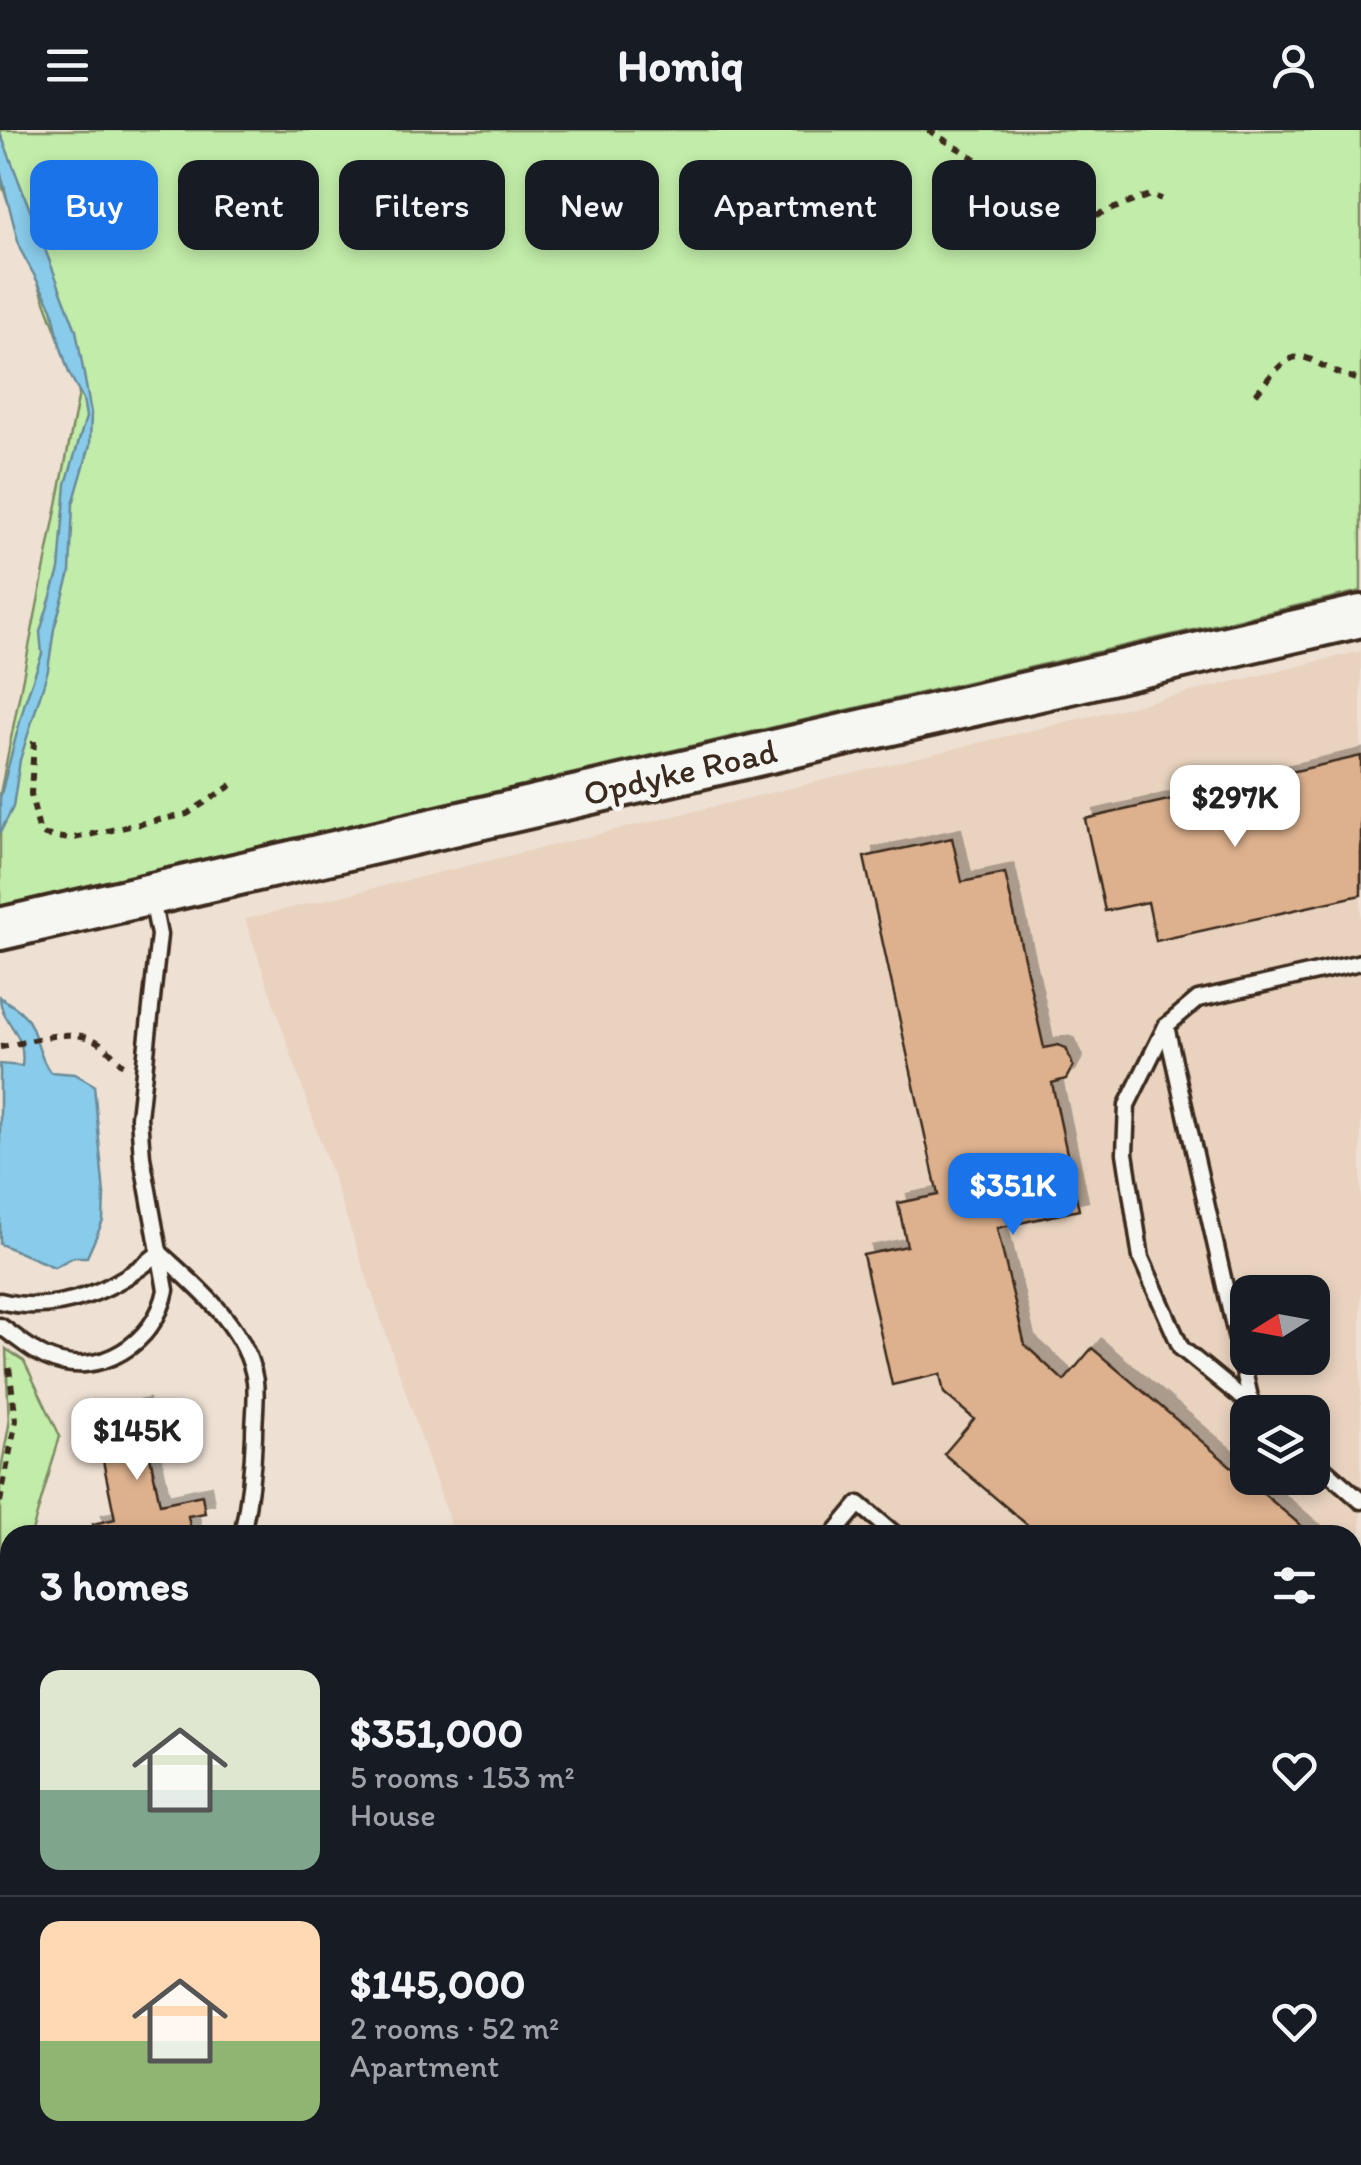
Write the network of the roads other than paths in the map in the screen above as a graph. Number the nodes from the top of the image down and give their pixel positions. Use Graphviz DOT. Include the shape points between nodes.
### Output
graph roads {
  1 [pos="1361,616"];
  2 [pos="151,894"];
  3 [pos="6,927"];
  4 [pos="1361,962"];
  5 [pos="1166,1026"];
  6 [pos="160,1252"];
  7 [pos="0,1301"];
  8 [pos="1,1326"];
  9 [pos="1239,1395"];
  10 [pos="1253,1395"];
  11 [pos="1330,1474"];
  12 [pos="1361,1501"];
  13 [pos="243,1525"];
  14 [pos="841,1525"];
  15 [pos="884,1525"];
  1 -- 2 [label="main road, Opdyke Road"];
  2 -- 3 [label="main road, Opdyke Road"];
  2 -- 6 [label="lane" via="160,934 140,1117"];
  4 -- 5 [label="lane" via="1198,999"];
  5 -- 9 [label="lane" via="1127,1104 1125,1153 1141,1258 1181,1348"];
  5 -- 10 [label="lane"];
  6 -- 7 [label="lane" via="84,1297"];
  6 -- 8 [label="lane" via="162,1309 141,1339 118,1356 65,1363 46,1358"];
  6 -- 13 [label="lane" via="204,1292 250,1360 256,1385"];
  11 -- 12 [label="lane"];
  14 -- 15 [label="lane" via="859,1504"];
}
